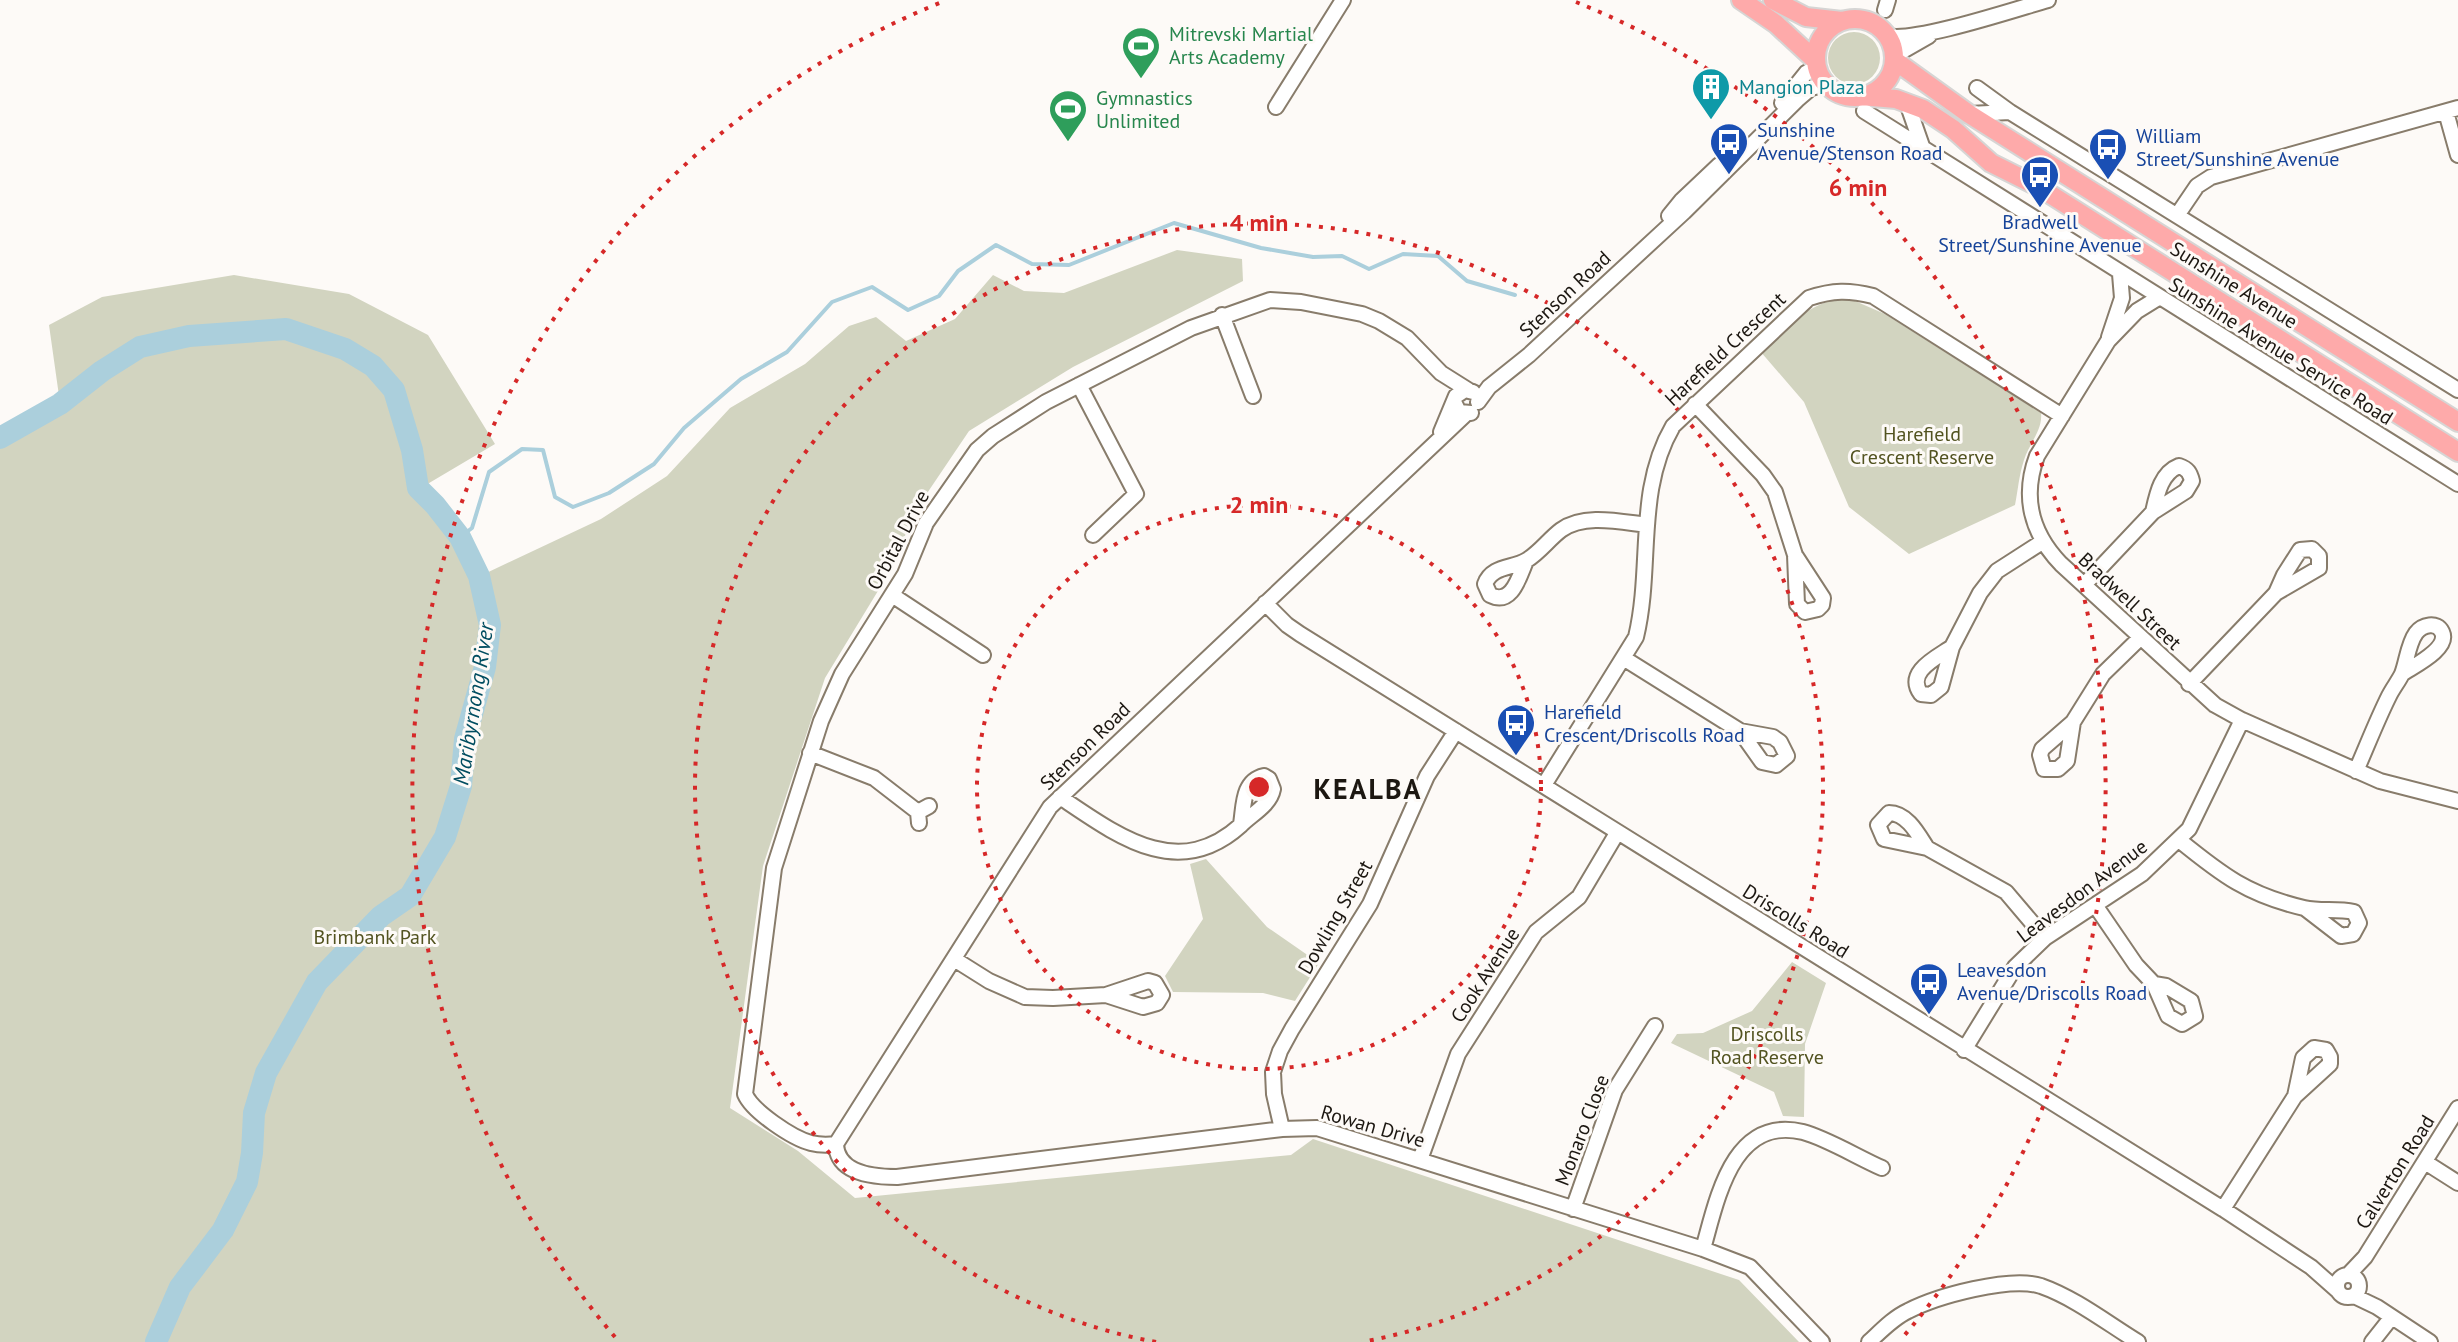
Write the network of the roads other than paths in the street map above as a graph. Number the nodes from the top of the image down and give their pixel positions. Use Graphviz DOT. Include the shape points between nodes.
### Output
graph roads {
  1 [pos="1343,0"];
  2 [pos="1741,0"];
  3 [pos="1773,0"];
  4 [pos="2048,0"];
  5 [pos="1842,21"];
  6 [pos="1944,29"];
  7 [pos="1887,36"];
  8 [pos="1894,58"];
  9 [pos="1820,70"];
  10 [pos="1977,88"];
  11 [pos="1907,103"];
  12 [pos="1863,104"];
  13 [pos="1276,107"];
  14 [pos="2452,110"];
  15 [pos="2010,112"];
  16 [pos="1969,114"];
  17 [pos="1922,146"];
  18 [pos="2458,155"];
  19 [pos="2178,214"];
  20 [pos="2120,274"];
  21 [pos="2158,298"];
  22 [pos="1222,315"];
  23 [pos="2108,341"];
  24 [pos="1441,373"];
  25 [pos="1079,385"];
  26 [pos="2458,390"];
  27 [pos="1472,394"];
  28 [pos="1253,396"];
  29 [pos="1454,401"];
  30 [pos="1695,404"];
  31 [pos="1466,414"];
  32 [pos="2062,416"];
  33 [pos="2458,422"];
  34 [pos="1438,439"];
  35 [pos="2458,452"];
  36 [pos="2458,484"];
  37 [pos="2153,512"];
  38 [pos="1647,525"];
  39 [pos="1093,535"];
  40 [pos="2042,542"];
  41 [pos="1795,555"];
  42 [pos="1526,561"];
  43 [pos="2084,585"];
  44 [pos="2276,593"];
  45 [pos="892,595"];
  46 [pos="1265,603"];
  47 [pos="2140,638"];
  48 [pos="1952,647"];
  49 [pos="983,655"];
  50 [pos="1625,659"];
  51 [pos="2402,674"];
  52 [pos="2189,684"];
  53 [pos="2242,720"];
  54 [pos="2073,722"];
  55 [pos="1456,731"];
  56 [pos="1740,731"];
  57 [pos="810,753"];
  58 [pos="2356,771"];
  59 [pos="1544,785"];
  60 [pos="1060,797"];
  61 [pos="2458,801"];
  62 [pos="922,814"];
  63 [pos="1241,824"];
  64 [pos="1617,833"];
  65 [pos="2179,840"];
  66 [pos="1927,848"];
  67 [pos="2095,905"];
  68 [pos="2306,909"];
  69 [pos="2045,938"];
  70 [pos="954,959"];
  71 [pos="2154,984"];
  72 [pos="1106,995"];
  73 [pos="1655,1026"];
  74 [pos="1964,1050"];
  75 [pos="2295,1096"];
  76 [pos="2458,1108"];
  77 [pos="1282,1129"];
  78 [pos="836,1144"];
  79 [pos="1420,1160"];
  80 [pos="2425,1162"];
  81 [pos="1882,1168"];
  82 [pos="2458,1183"];
  83 [pos="1573,1209"];
  84 [pos="2223,1209"];
  85 [pos="1703,1249"];
  86 [pos="2349,1284"];
  87 [pos="2391,1318"];
  88 [pos="1822,1342"];
  89 [pos="1869,1342"];
  90 [pos="2138,1342"];
  91 [pos="2372,1342"];
  92 [pos="2430,1342"];
  1 -- 13 [label="street"];
  2 -- 9 [label="main road" via="1776,24"];
  3 -- 5 [label="main road" via="1806,17"];
  4 -- 6 [label="street"];
  5 -- 7 [label="main road" via="1870,22"];
  5 -- 9 [label="main road" via="1825,33 1817,50"];
  6 -- 7 [label="street"];
  6 -- 8 [label="street"];
  7 -- 8 [label="main road"];
  8 -- 12 [label="main road" via="1889,77"];
  8 -- 16 [label="main road, Sunshine Avenue"];
  9 -- 12 [label="main road" via="1838,93"];
  9 -- 27 [label="street, Stenson Road" via="1811,88 1684,212 1506,374"];
  10 -- 15 [label="street"];
  11 -- 12 [label="main road, Sunshine Avenue"];
  11 -- 17 [label="street"];
  11 -- 35 [label="main road, Sunshine Avenue" via="1953,129 1991,163 2037,186"];
  12 -- 17 [label="street, Sunshine Avenue Service Road"];
  14 -- 18 [label="street"];
  14 -- 19 [label="street" via="2211,177 2197,186"];
  15 -- 16 [label="street"];
  15 -- 19 [label="street"];
  16 -- 33 [label="main road, Sunshine Avenue"];
  17 -- 20 [label="street, Sunshine Avenue Service Road"];
  19 -- 26 [label="street"];
  20 -- 21 [label="street, Sunshine Avenue Service Road"];
  20 -- 23 [label="street" via="2122,298"];
  21 -- 23 [label="street, Bradwell Street"];
  21 -- 36 [label="street, Sunshine Avenue Service Road"];
  22 -- 24 [label="street, Orbital Drive" via="1270,300 1362,314 1407,338"];
  22 -- 25 [label="street, Orbital Drive"];
  22 -- 28 [label="street"];
  23 -- 32 [label="street, Bradwell Street"];
  24 -- 27 [label="street, Orbital Drive"];
  24 -- 29 [label="street, Orbital Drive"];
  25 -- 39 [label="street" via="1136,494"];
  25 -- 45 [label="street, Orbital Drive" via="977,450 926,523"];
  27 -- 29 [label="street" via="1458,393"];
  27 -- 31 [label="street" via="1473,412"];
  29 -- 31 [label="street"];
  29 -- 34 [label="street, Stenson Road"];
  30 -- 32 [label="street, Harefield Crescent" via="1809,298 1852,291 1873,296"];
  30 -- 38 [label="street, Harefield Crescent" via="1659,450"];
  30 -- 41 [label="street" via="1775,492"];
  31 -- 34 [label="street, Stenson Road"];
  32 -- 40 [label="street, Bradwell Street" via="2041,448 2031,478 2031,513"];
  34 -- 46 [label="street, Stenson Road"];
  37 -- 43 [label="street"];
  38 -- 42 [label="street" via="1580,522 1563,528"];
  38 -- 50 [label="street, Harefield Crescent" via="1642,610"];
  40 -- 43 [label="street, Bradwell Street"];
  40 -- 48 [label="street" via="1997,571"];
  43 -- 47 [label="street, Bradwell Street"];
  44 -- 52 [label="street"];
  45 -- 49 [label="street"];
  45 -- 57 [label="street, Orbital Drive" via="842,674"];
  46 -- 55 [label="street, Driscolls Road" via="1287,625"];
  46 -- 60 [label="street, Stenson Road"];
  47 -- 52 [label="street, Bradwell Street"];
  47 -- 54 [label="street" via="2103,674"];
  50 -- 56 [label="street"];
  50 -- 59 [label="street, Harefield Crescent"];
  51 -- 58 [label="street"];
  52 -- 53 [label="street, Bradwell Street"];
  53 -- 58 [label="street, Bradwell Street"];
  53 -- 65 [label="street, Leavesdon Avenue"];
  55 -- 59 [label="street, Driscolls Road"];
  55 -- 77 [label="street, Dowling Street" via="1427,776 1370,904 1280,1051 1273,1072"];
  57 -- 62 [label="street" via="867,774"];
  57 -- 78 [label="street, Orbital Drive" via="774,868 745,1094 754,1110 805,1141"];
  58 -- 61 [label="street, Bradwell Street"];
  59 -- 64 [label="street, Driscolls Road"];
  60 -- 63 [label="street" via="1152,850 1200,850 1222,841"];
  60 -- 70 [label="street, Stenson Road"];
  64 -- 74 [label="street, Driscolls Road"];
  64 -- 79 [label="street, Cook Avenue" via="1579,897 1536,932 1458,1054"];
  65 -- 67 [label="street, Leavesdon Avenue" via="2142,874"];
  65 -- 68 [label="street" via="2230,880"];
  66 -- 69 [label="street" via="2006,892"];
  67 -- 69 [label="street, Leavesdon Avenue"];
  67 -- 71 [label="street"];
  69 -- 74 [label="street, Leavesdon Avenue" via="2015,967"];
  70 -- 72 [label="street" via="1025,997"];
  70 -- 78 [label="street, Stenson Road"];
  73 -- 83 [label="street, Monaro Close" via="1615,1090"];
  74 -- 84 [label="street, Driscolls Road"];
  75 -- 84 [label="street"];
  76 -- 80 [label="street, Calverton Road"];
  77 -- 78 [label="street, Rowan Drive" via="897,1177 854,1170 839,1157"];
  77 -- 79 [label="street, Rowan Drive" via="1317,1128"];
  79 -- 83 [label="street, Rowan Drive"];
  80 -- 82 [label="street"];
  80 -- 86 [label="street, Calverton Road"];
  81 -- 85 [label="street" via="1805,1132 1762,1135 1747,1144 1729,1168"];
  83 -- 85 [label="street, Rowan Drive"];
  84 -- 86 [label="street, Driscolls Road" via="2311,1267"];
  85 -- 88 [label="street, Rowan Drive" via="1750,1267"];
  86 -- 87 [label="street, Driscolls Road"];
  87 -- 91 [label="street"];
  87 -- 92 [label="street, Driscolls Road"];
  89 -- 90 [label="street" via="1907,1311 2014,1282 2058,1292"];
}
